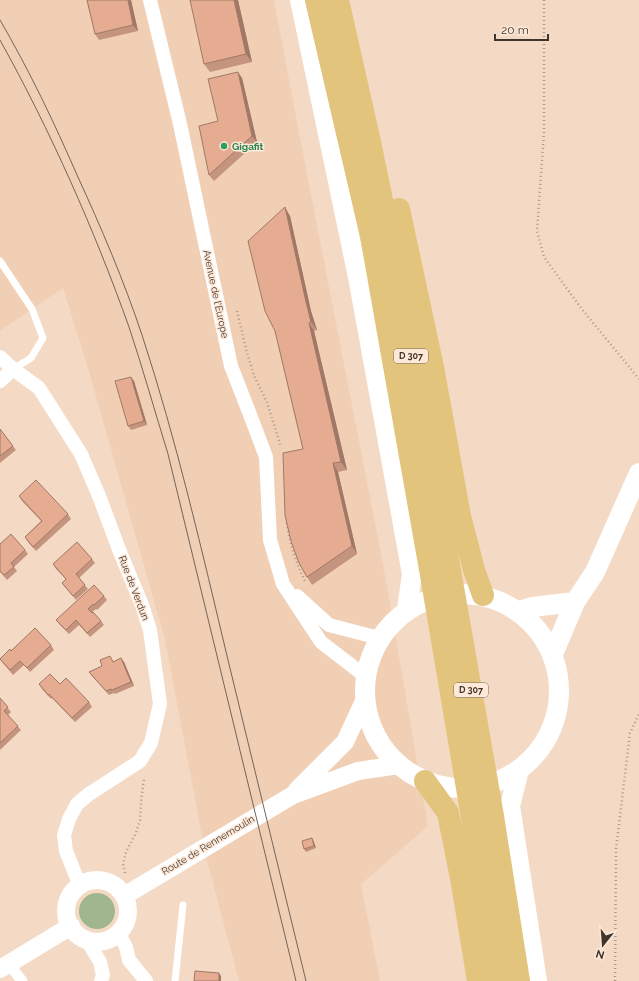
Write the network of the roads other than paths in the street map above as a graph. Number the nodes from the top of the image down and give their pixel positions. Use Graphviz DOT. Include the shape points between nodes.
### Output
graph roads {
  1 [pos="150,0"];
  2 [pos="300,0"];
  3 [pos="316,0"];
  4 [pos="338,0"];
  5 [pos="370,142"];
  6 [pos="363,251"];
  7 [pos="0,261"];
  8 [pos="0,357"];
  9 [pos="13,369"];
  10 [pos="0,381"];
  11 [pos="639,474"];
  12 [pos="283,584"];
  13 [pos="476,594"];
  14 [pos="575,602"];
  15 [pos="413,606"];
  16 [pos="518,610"];
  17 [pos="379,638"];
  18 [pos="553,654"];
  19 [pos="365,676"];
  20 [pos="364,701"];
  21 [pos="399,765"];
  22 [pos="512,774"];
  23 [pos="433,783"];
  24 [pos="293,795"];
  25 [pos="80,886"];
  26 [pos="124,896"];
  27 [pos="183,905"];
  28 [pos="70,926"];
  29 [pos="119,934"];
  30 [pos="87,940"];
  31 [pos="5,967"];
  32 [pos="22,981"];
  33 [pos="101,981"];
  34 [pos="146,981"];
  35 [pos="175,981"];
  36 [pos="478,981"];
  37 [pos="497,981"];
  38 [pos="519,981"];
  39 [pos="537,981"];
  1 -- 12 [label="street, Avenue de l'Europe" via="180,124 231,366 266,457 270,540"];
  2 -- 6 [label="main road"];
  3 -- 6 [label="main road, D 307"];
  4 -- 5 [label="main road, D 307"];
  5 -- 13 [label="main road, D 307" via="389,164 433,367 460,516 474,570"];
  5 -- 38 [label="main road, D 307" via="450,570"];
  6 -- 15 [label="main road" via="412,574"];
  6 -- 37 [label="main road, D 307" via="433,583"];
  7 -- 9 [label="lane" via="32,309 43,338 31,358"];
  8 -- 9 [label="street, Rue de Verdun"];
  9 -- 10 [label="street"];
  9 -- 25 [label="street, Rue de Verdun" via="39,388 82,454 150,630 160,704 151,743 140,761 89,794 77,804 69,819 64,835 66,851"];
  11 -- 14 [label="main road" via="595,572"];
  12 -- 17 [label="street" via="328,625"];
  12 -- 19 [label="street" via="321,642"];
  13 -- 15 [label="main road" via="451,593"];
  13 -- 16 [label="main road"];
  14 -- 16 [label="main road" via="532,606"];
  14 -- 18 [label="main road"];
  15 -- 17 [label="main road" via="391,622"];
  16 -- 18 [label="main road" via="538,630"];
  17 -- 19 [label="main road" via="370,656"];
  18 -- 22 [label="main road" via="560,696 556,718 548,737 535,755"];
  19 -- 20 [label="main road"];
  20 -- 21 [label="main road" via="368,719 376,736 386,752"];
  20 -- 24 [label="street, Route de Rennemoulin" via="345,742"];
  21 -- 23 [label="main road" via="411,774"];
  21 -- 24 [label="street, Route de Rennemoulin" via="358,771"];
  22 -- 23 [label="main road" via="484,786 462,788"];
  22 -- 39 [label="main road" via="510,806"];
  23 -- 36 [label="main road" via="448,813"];
  24 -- 26 [label="street, Route de Rennemoulin"];
  25 -- 26 [label="street" via="99,880 118,888"];
  25 -- 28 [label="street" via="67,904"];
  26 -- 29 [label="street" via="128,916"];
  27 -- 35 [label="lane"];
  28 -- 30 [label="street"];
  28 -- 31 [label="street"];
  29 -- 30 [label="street" via="104,941"];
  29 -- 34 [label="street" via="129,960"];
  30 -- 33 [label="street" via="100,962 103,975"];
  31 -- 32 [label="street"];
}
